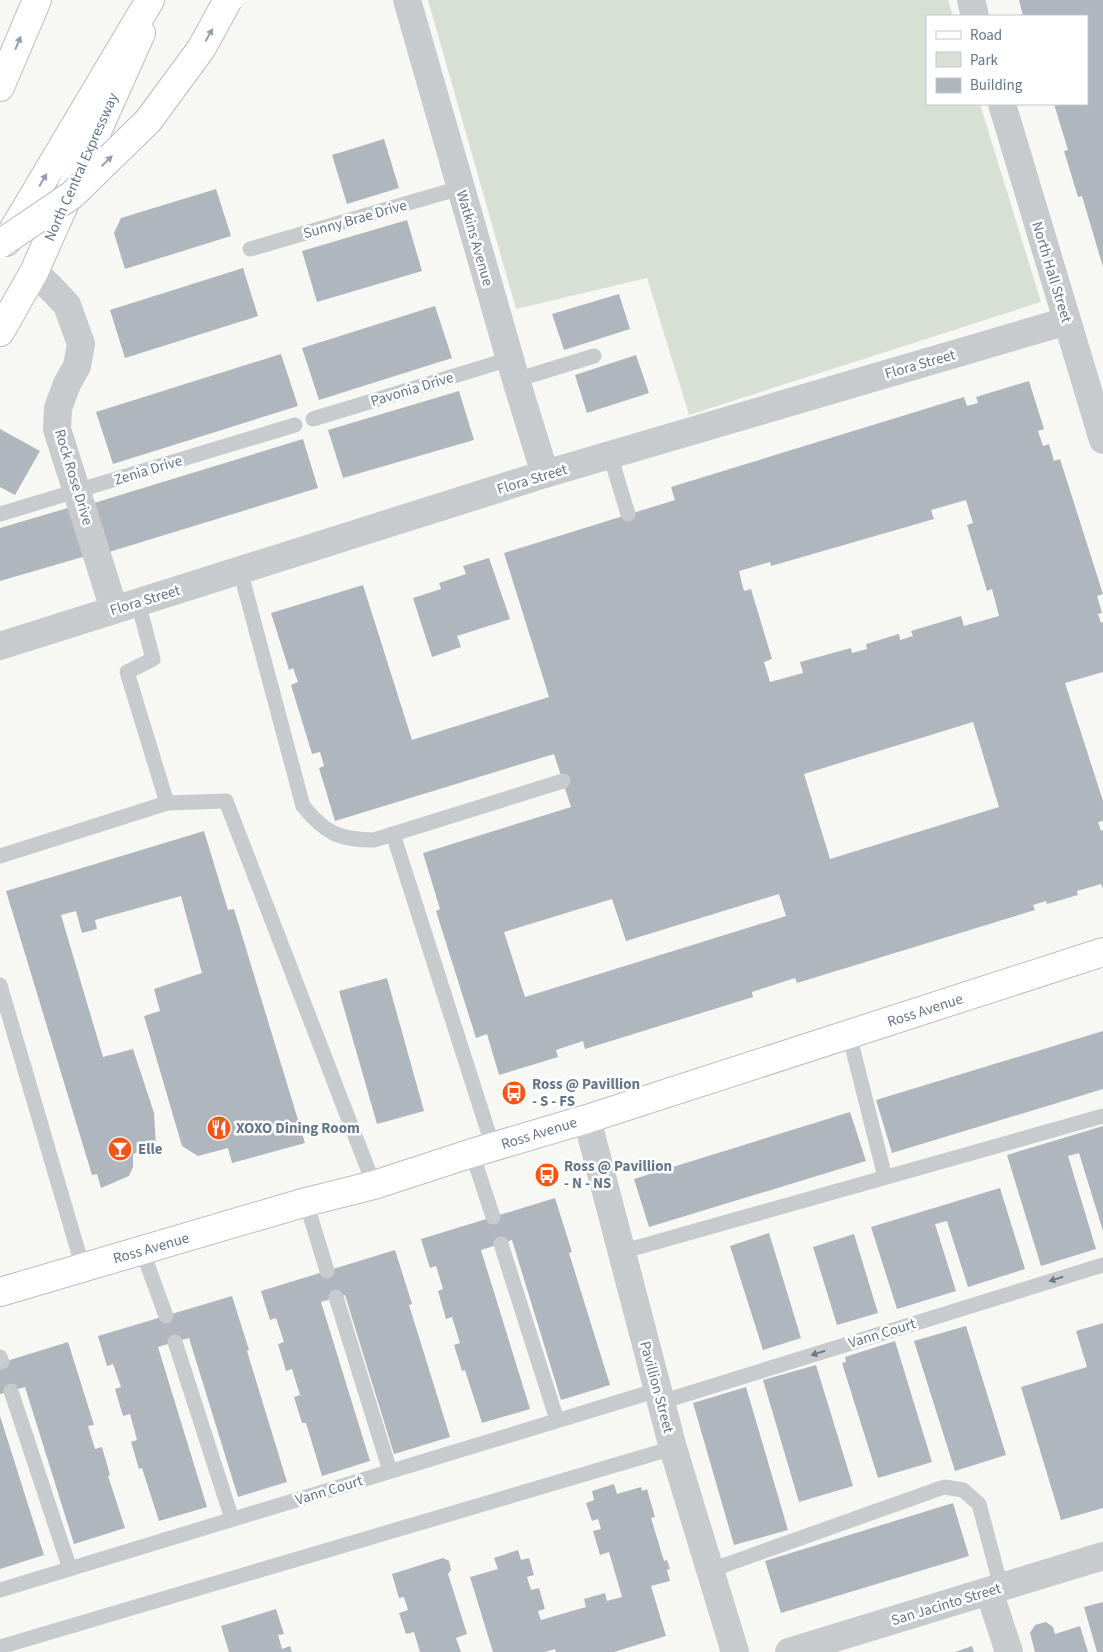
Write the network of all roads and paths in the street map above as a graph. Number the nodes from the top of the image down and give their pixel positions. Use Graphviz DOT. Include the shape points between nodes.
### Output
graph roads {
  1 [pos="37,0"];
  2 [pos="150,0"];
  3 [pos="156,0"];
  4 [pos="228,0"];
  5 [pos="407,0"];
  6 [pos="971,0"];
  7 [pos="976,15"];
  8 [pos="0,87"];
  9 [pos="1002,105"];
  10 [pos="460,188"];
  11 [pos="0,244"];
  12 [pos="250,250"];
  13 [pos="0,252"];
  14 [pos="34,272"];
  15 [pos="1067,321"];
  16 [pos="0,332"];
  17 [pos="594,356"];
  18 [pos="513,370"];
  19 [pos="1098,403"];
  20 [pos="313,419"];
  21 [pos="295,425"];
  22 [pos="1103,440"];
  23 [pos="610,455"];
  24 [pos="545,474"];
  25 [pos="78,491"];
  26 [pos="0,514"];
  27 [pos="628,514"];
  28 [pos="240,570"];
  29 [pos="126,606"];
  30 [pos="0,646"];
  31 [pos="563,781"];
  32 [pos="167,804"];
  33 [pos="393,834"];
  34 [pos="0,856"];
  35 [pos="1103,952"];
  36 [pos="0,986"];
  37 [pos="849,1034"];
  38 [pos="1103,1116"];
  39 [pos="586,1119"];
  40 [pos="483,1150"];
  41 [pos="885,1177"];
  42 [pos="374,1185"];
  43 [pos="306,1202"];
  44 [pos="493,1217"];
  45 [pos="501,1244"];
  46 [pos="142,1250"];
  47 [pos="621,1252"];
  48 [pos="1103,1265"];
  49 [pos="83,1268"];
  50 [pos="327,1271"];
  51 [pos="0,1292"];
  52 [pos="336,1297"];
  53 [pos="166,1316"];
  54 [pos="175,1342"];
  55 [pos="11,1391"];
  56 [pos="659,1396"];
  57 [pos="556,1420"];
  58 [pos="673,1448"];
  59 [pos="390,1471"];
  60 [pos="232,1519"];
  61 [pos="1103,1556"];
  62 [pos="70,1569"];
  63 [pos="712,1570"];
  64 [pos="995,1589"];
  65 [pos="0,1590"];
  66 [pos="0,1648"];
  67 [pos="735,1652"];
  68 [pos="789,1652"];
  69 [pos="1009,1652"];
  8 -- 1 [label="main road, one-way"];
  13 -- 2 [label="main road, one-way"];
  3 -- 14 [label="main road, North Central Expressway"];
  11 -- 4 [label="main road, one-way, bridge" via="72,195 148,121 202,49"];
  5 -- 10 [label="street, Watkins Avenue"];
  6 -- 7 [label="street"];
  9 -- 15 [label="street, North Hall Street"];
  10 -- 12 [label="lane, Sunny Brae Drive"];
  10 -- 18 [label="street, Watkins Avenue"];
  14 -- 16 [label="main road, North Central Expressway"];
  14 -- 25 [label="street, Rock Rose Drive" via="67,305 81,344 77,366 58,408 57,429"];
  15 -- 19 [label="street, North Hall Street"];
  15 -- 23 [label="street, Flora Street"];
  17 -- 18 [label="lane, Pavonia Drive"];
  18 -- 20 [label="lane, Pavonia Drive"];
  18 -- 24 [label="street, Watkins Avenue"];
  19 -- 22 [label="street, North Hall Street"];
  21 -- 25 [label="lane, Zenia Drive"];
  23 -- 24 [label="street, Flora Street"];
  23 -- 27 [label="lane"];
  24 -- 28 [label="street, Flora Street"];
  25 -- 26 [label="lane, Zenia Drive"];
  25 -- 29 [label="street, Rock Rose Drive"];
  28 -- 29 [label="street, Flora Street"];
  28 -- 33 [label="lane" via="302,806 316,822 334,834 353,840 374,840"];
  29 -- 30 [label="street, Flora Street"];
  29 -- 32 [label="lane" via="153,659 127,672"];
  31 -- 33 [label="lane"];
  32 -- 34 [label="lane"];
  32 -- 42 [label="lane" via="226,801"];
  33 -- 40 [label="lane"];
  35 -- 37 [label="main road, Ross Avenue"];
  36 -- 49 [label="lane"];
  37 -- 39 [label="main road, Ross Avenue"];
  37 -- 41 [label="lane"];
  38 -- 41 [label="lane"];
  39 -- 40 [label="main road, Ross Avenue"];
  39 -- 47 [label="street, Pavillion Street"];
  40 -- 42 [label="main road, Ross Avenue"];
  40 -- 44 [label="lane"];
  41 -- 47 [label="lane"];
  42 -- 43 [label="main road, Ross Avenue"];
  43 -- 46 [label="main road, Ross Avenue"];
  43 -- 50 [label="lane"];
  45 -- 57 [label="lane"];
  46 -- 49 [label="main road, Ross Avenue"];
  46 -- 53 [label="lane"];
  47 -- 56 [label="street, Pavillion Street"];
  48 -- 56 [label="lane, Vann Court, one-way"];
  49 -- 51 [label="main road, Ross Avenue"];
  52 -- 59 [label="lane"];
  54 -- 60 [label="lane"];
  55 -- 62 [label="lane"];
  56 -- 57 [label="lane, Vann Court"];
  56 -- 58 [label="street, Pavillion Street"];
  57 -- 59 [label="lane, Vann Court"];
  58 -- 63 [label="street, Pavillion Street"];
  58 -- 66 [label="lane"];
  59 -- 60 [label="lane, Vann Court"];
  60 -- 62 [label="lane, Vann Court"];
  61 -- 64 [label="street, San Jacinto Street"];
  62 -- 65 [label="lane, Vann Court"];
  63 -- 64 [label="lane" via="944,1487 962,1490 979,1504"];
  63 -- 67 [label="street, Pavillion Street"];
  64 -- 68 [label="street, San Jacinto Street"];
  64 -- 69 [label="street"];
}
